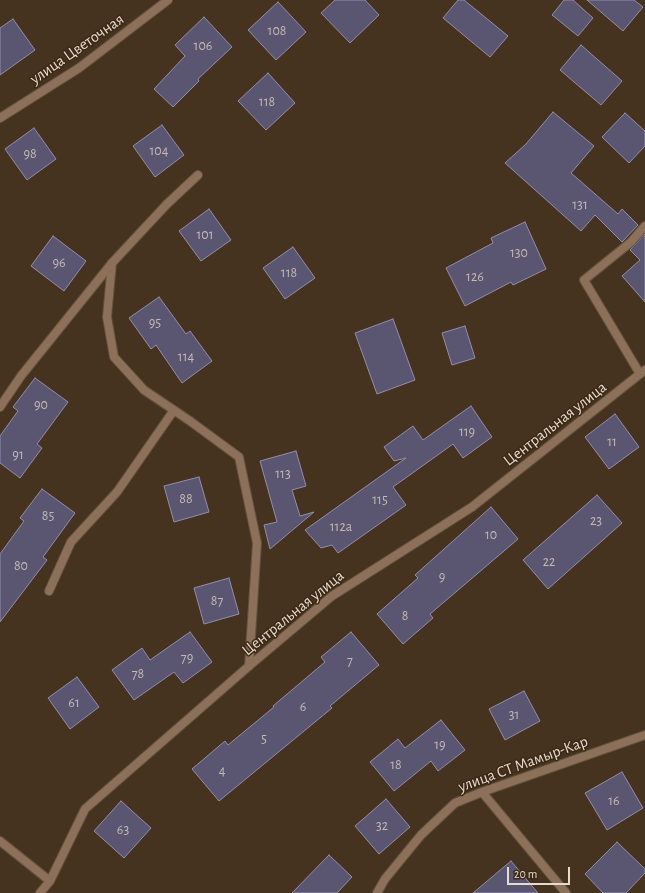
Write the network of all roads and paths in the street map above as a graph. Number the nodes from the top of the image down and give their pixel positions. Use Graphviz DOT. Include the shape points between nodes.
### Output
graph roads {
  1 [pos="168,0"];
  2 [pos="0,118"];
  3 [pos="198,175"];
  4 [pos="645,226"];
  5 [pos="112,262"];
  6 [pos="642,372"];
  7 [pos="0,407"];
  8 [pos="174,410"];
  9 [pos="49,591"];
  10 [pos="249,666"];
  11 [pos="645,735"];
  12 [pos="482,792"];
  13 [pos="0,841"];
  14 [pos="50,881"];
  15 [pos="40,893"];
  16 [pos="377,893"];
  17 [pos="566,893"];
  1 -- 2 [label="street, улица Цветочная" via="79,68"];
  3 -- 5 [label="street"];
  4 -- 6 [label="street" via="631,242 584,280"];
  5 -- 7 [label="street" via="21,376"];
  5 -- 8 [label="street" via="107,317 114,357 144,390"];
  6 -- 10 [label="street, Центральная улица" via="472,506 332,596"];
  8 -- 9 [label="street" via="117,492 71,542"];
  8 -- 10 [label="street" via="239,457 257,543"];
  10 -- 14 [label="street, Центральная улица" via="85,809"];
  11 -- 12 [label="street, улица СТ Мамыр-Кар"];
  12 -- 16 [label="street, улица СТ Мамыр-Кар" via="455,803 421,835"];
  12 -- 17 [label="street"];
  13 -- 14 [label="street"];
  14 -- 15 [label="street, Центральная улица"];
}
